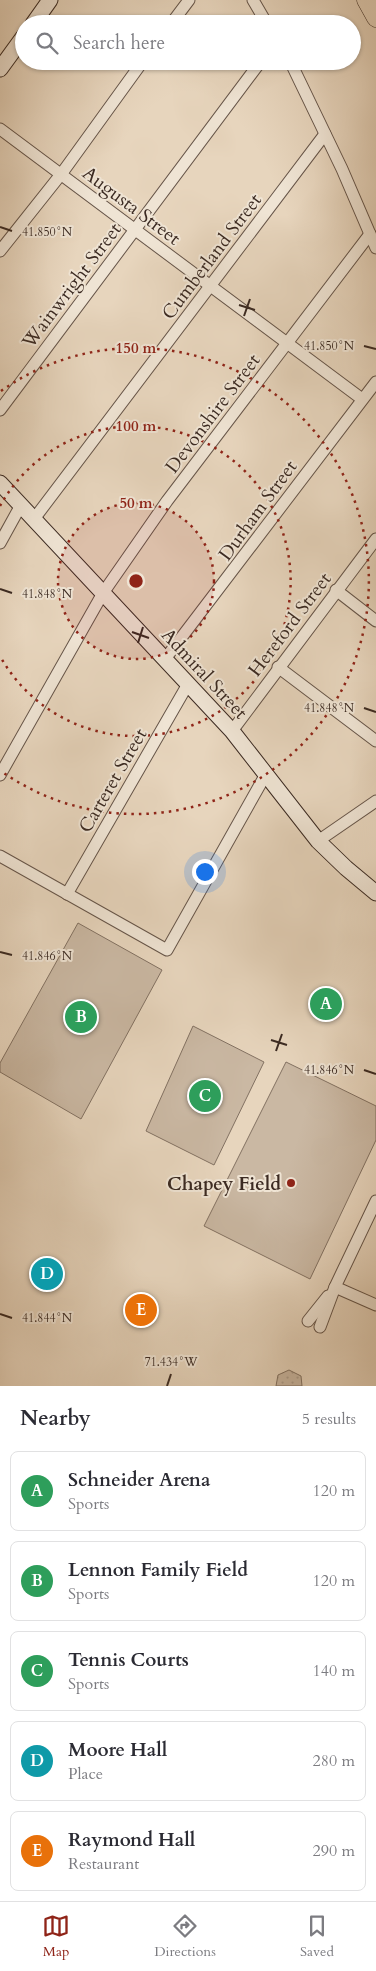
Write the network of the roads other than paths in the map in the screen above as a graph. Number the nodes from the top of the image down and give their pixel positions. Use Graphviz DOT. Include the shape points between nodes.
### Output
graph roads {
  1 [pos="50,0"];
  2 [pos="189,0"];
  3 [pos="253,0"];
  4 [pos="366,0"];
  5 [pos="39,15"];
  6 [pos="178,15"];
  7 [pos="262,15"];
  8 [pos="376,18"];
  9 [pos="15,48"];
  10 [pos="0,69"];
  11 [pos="136,70"];
  12 [pos="254,70"];
  13 [pos="294,70"];
  14 [pos="0,129"];
  15 [pos="324,134"];
  16 [pos="62,173"];
  17 [pos="135,228"];
  18 [pos="370,234"];
  19 [pos="376,248"];
  20 [pos="0,251"];
  21 [pos="211,287"];
  22 [pos="289,343"];
  23 [pos="376,382"];
  24 [pos="362,399"];
  25 [pos="0,410"];
  26 [pos="0,483"];
  27 [pos="21,505"];
  28 [pos="34,519"];
  29 [pos="376,539"];
  30 [pos="0,543"];
  31 [pos="336,590"];
  32 [pos="103,592"];
  33 [pos="376,621"];
  34 [pos="165,659"];
  35 [pos="278,668"];
  36 [pos="188,684"];
  37 [pos="232,730"];
  38 [pos="376,741"];
  39 [pos="266,774"];
  40 [pos="0,775"];
  41 [pos="376,801"];
  42 [pos="318,841"];
  43 [pos="0,856"];
  44 [pos="376,893"];
  45 [pos="67,894"];
  46 [pos="376,1201"];
  47 [pos="336,1287"];
  48 [pos="376,1305"];
  49 [pos="308,1321"];
  50 [pos="320,1327"];
  1 -- 5 [label="main road"];
  2 -- 6 [label="street"];
  3 -- 7 [label="street"];
  4 -- 8 [label="main road"];
  9 -- 10 [label="main road"];
  11 -- 16 [label="street"];
  12 -- 17 [label="street, Wainwright Street"];
  13 -- 15 [label="street"];
  14 -- 16 [label="street, Augusta Street"];
  15 -- 18 [label="street"];
  15 -- 21 [label="street, Cumberland Street"];
  16 -- 17 [label="street, Augusta Street"];
  16 -- 20 [label="street"];
  17 -- 21 [label="street, Augusta Street"];
  17 -- 25 [label="street, Wainwright Street"];
  18 -- 19 [label="street"];
  18 -- 22 [label="street, Devonshire Street"];
  21 -- 22 [label="street, Augusta Street"];
  21 -- 28 [label="street, Cumberland Street"];
  22 -- 24 [label="street, Augusta Street"];
  22 -- 32 [label="street, Devonshire Street" via="172,494"];
  23 -- 24 [label="street, Durham Street"];
  24 -- 34 [label="street, Durham Street"];
  26 -- 27 [label="main road, Admiral Street"];
  27 -- 28 [label="main road, Admiral Street"];
  27 -- 30 [label="street"];
  28 -- 32 [label="main road, Admiral Street"];
  29 -- 31 [label="street, Hereford Street"];
  31 -- 33 [label="street"];
  31 -- 35 [label="street, Hereford Street"];
  32 -- 34 [label="main road, Admiral Street"];
  32 -- 40 [label="street, Devonshire Street"];
  34 -- 36 [label="main road, Admiral Street"];
  35 -- 37 [label="street, Hereford Street"];
  35 -- 38 [label="street"];
  36 -- 37 [label="main road, Admiral Street"];
  36 -- 45 [label="street, Carteret Street"];
  37 -- 39 [label="main road, Admiral Street"];
  39 -- 42 [label="main road, Admiral Street"];
  39 -- 45 [label="street" via="167,950"];
  41 -- 42 [label="street"];
  42 -- 44 [label="main road, Admiral Street"];
  43 -- 45 [label="street"];
  46 -- 47 [label="street"];
  47 -- 48 [label="street"];
  47 -- 49 [label="street"];
  47 -- 50 [label="street"];
}
